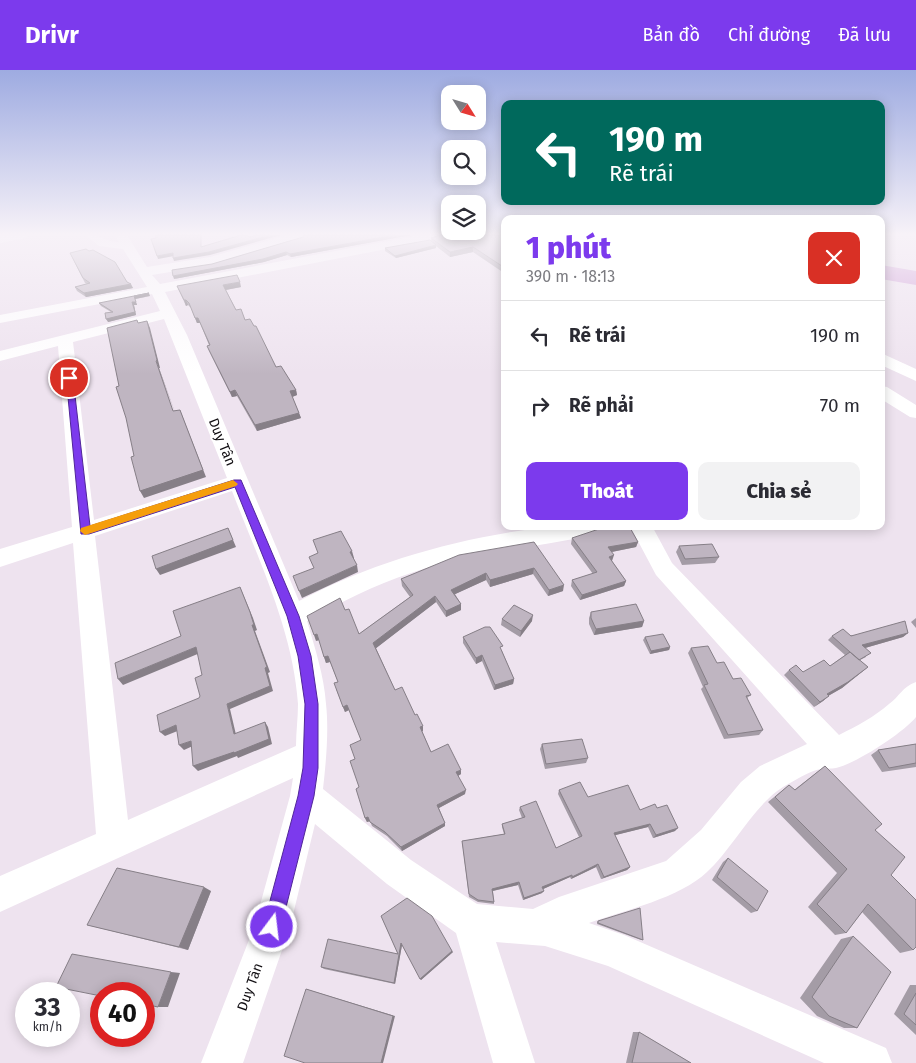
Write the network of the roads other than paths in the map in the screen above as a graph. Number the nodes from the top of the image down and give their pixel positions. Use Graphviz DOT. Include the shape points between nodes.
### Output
graph roads {
  1 [pos="149,281"];
  2 [pos="150,281"];
  3 [pos="168,313"];
  4 [pos="0,319"];
  5 [pos="65,339"];
  6 [pos="0,356"];
  7 [pos="885,360"];
  8 [pos="909,373"];
  9 [pos="885,375"];
  10 [pos="885,394"];
  11 [pos="916,413"];
  12 [pos="238,482"];
  13 [pos="577,530"];
  14 [pos="642,530"];
  15 [pos="85,531"];
  16 [pos="0,558"];
  17 [pos="293,616"];
  18 [pos="916,695"];
  19 [pos="836,753"];
  20 [pos="310,755"];
  21 [pos="306,796"];
  22 [pos="114,843"];
  23 [pos="0,894"];
  24 [pos="471,922"];
  25 [pos="536,927"];
  26 [pos="222,1063"];
  27 [pos="514,1063"];
  28 [pos="871,1063"];
  1 -- 4 [label="street"];
  2 -- 3 [label="street, Duy Tân"];
  3 -- 5 [label="street"];
  3 -- 12 [label="street, Duy Tân"];
  5 -- 6 [label="street"];
  5 -- 15 [label="street"];
  7 -- 8 [label="street"];
  8 -- 9 [label="street"];
  10 -- 11 [label="street"];
  12 -- 15 [label="street"];
  12 -- 17 [label="street, Duy Tân"];
  13 -- 17 [label="street" via="400,567 354,584"];
  14 -- 19 [label="street" via="664,569"];
  15 -- 16 [label="street"];
  15 -- 22 [label="street"];
  17 -- 20 [label="street, Duy Tân" via="312,704"];
  18 -- 19 [label="street" via="902,712 879,730"];
  19 -- 25 [label="street" via="818,754 771,777 752,793 712,842 676,875 559,914"];
  20 -- 21 [label="street, Duy Tân"];
  20 -- 22 [label="street"];
  21 -- 24 [label="street" via="399,872"];
  21 -- 26 [label="street, Duy Tân" via="272,927"];
  22 -- 23 [label="street"];
  24 -- 25 [label="street"];
  24 -- 27 [label="street"];
  25 -- 28 [label="street" via="611,948"];
}
